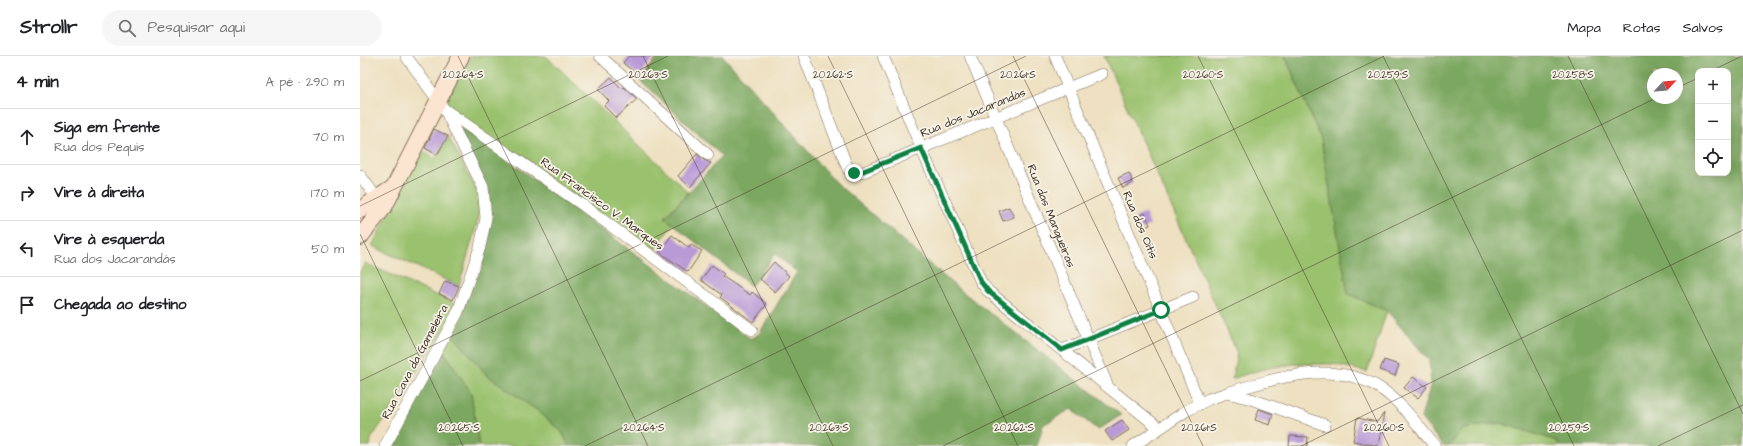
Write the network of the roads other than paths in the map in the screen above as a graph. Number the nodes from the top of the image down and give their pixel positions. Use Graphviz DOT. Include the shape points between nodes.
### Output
graph roads {
  1 [pos="406,56"];
  2 [pos="461,56"];
  3 [pos="600,56"];
  4 [pos="804,56"];
  5 [pos="883,56"];
  6 [pos="970,56"];
  7 [pos="1055,56"];
  8 [pos="1102,74"];
  9 [pos="1068,88"];
  10 [pos="441,104"];
  11 [pos="996,117"];
  12 [pos="921,148"];
  13 [pos="708,155"];
  14 [pos="360,175"];
  15 [pos="380,202"];
  16 [pos="360,210"];
  17 [pos="360,237"];
  18 [pos="360,243"];
  19 [pos="360,247"];
  20 [pos="1193,297"];
  21 [pos="1161,310"];
  22 [pos="752,330"];
  23 [pos="1087,340"];
  24 [pos="1062,350"];
  25 [pos="1107,386"];
  26 [pos="1226,393"];
  27 [pos="1200,404"];
  28 [pos="1324,425"];
  29 [pos="1159,428"];
  30 [pos="385,446"];
  31 [pos="1133,446"];
  32 [pos="1435,446"];
  1 -- 10 [label="street"];
  2 -- 10 [label="main road"];
  3 -- 13 [label="street"];
  4 -- 12 [label="street, Rua dos Jacarandás" via="848,169 854,173 861,172"];
  5 -- 12 [label="street"];
  6 -- 11 [label="street, Rua das Mangueiras"];
  7 -- 9 [label="street, Rua dos Oitis"];
  8 -- 9 [label="street, Rua dos Jacarandás"];
  9 -- 11 [label="street, Rua dos Jacarandás"];
  9 -- 21 [label="street, Rua dos Oitis"];
  10 -- 15 [label="main road" via="393,188"];
  10 -- 22 [label="street, Rua Francisco V. Marques"];
  10 -- 30 [label="street, Rua Cava da Gameleira" via="483,187 486,218 480,247 458,312"];
  11 -- 12 [label="street, Rua dos Jacarandás"];
  11 -- 23 [label="street, Rua das Mangueiras"];
  12 -- 24 [label="street" via="981,282 988,291"];
  14 -- 15 [label="street"];
  15 -- 16 [label="main road"];
  15 -- 17 [label="main road"];
  18 -- 19 [label="main road"];
  20 -- 21 [label="street"];
  21 -- 23 [label="street"];
  21 -- 27 [label="street, Rua dos Oitis"];
  23 -- 24 [label="street"];
  23 -- 25 [label="street, Rua das Mangueiras"];
  24 -- 25 [label="street"];
  25 -- 29 [label="street"];
  26 -- 27 [label="street"];
  26 -- 28 [label="street" via="1251,399"];
  26 -- 32 [label="street" via="1291,376 1321,373 1358,377 1379,388 1401,406"];
  27 -- 29 [label="street"];
  29 -- 31 [label="street"];
}
